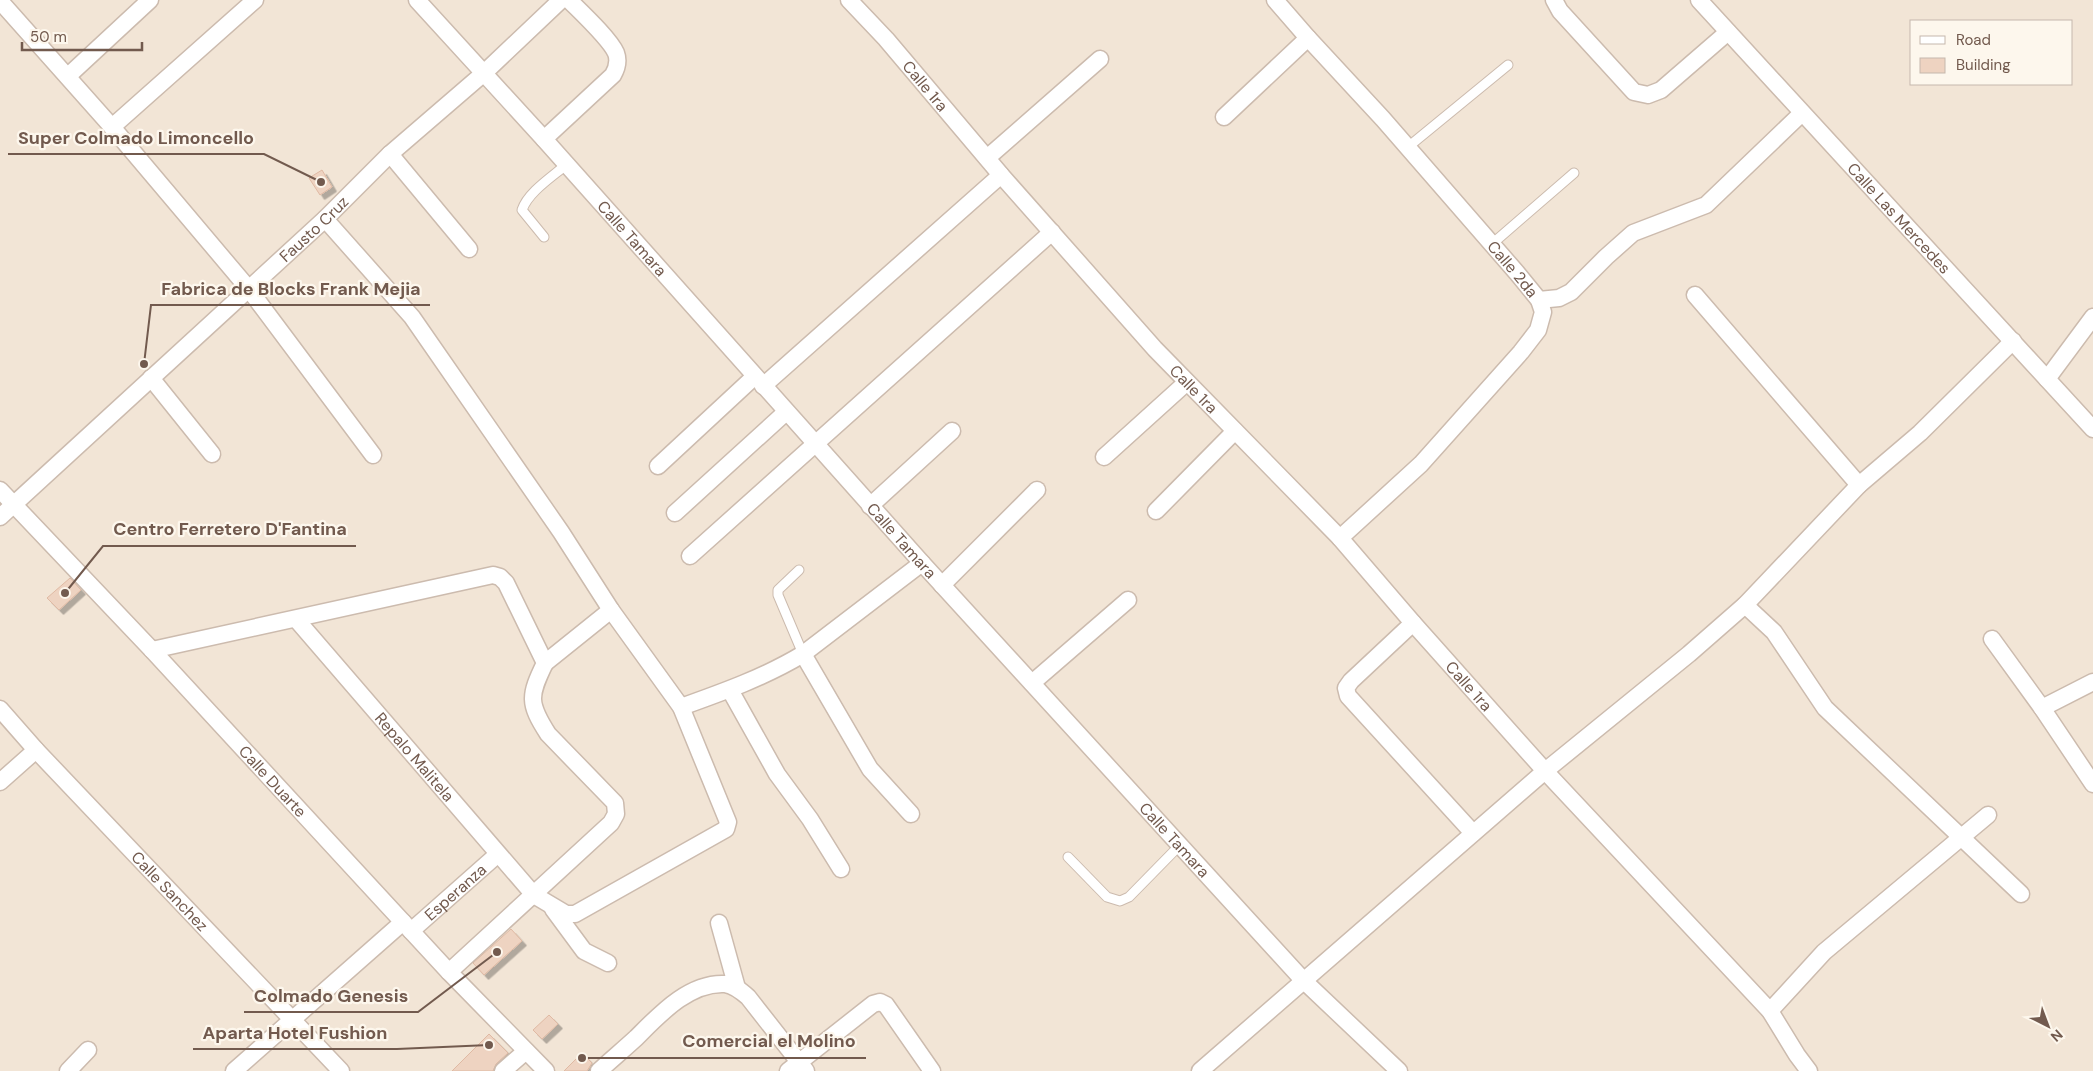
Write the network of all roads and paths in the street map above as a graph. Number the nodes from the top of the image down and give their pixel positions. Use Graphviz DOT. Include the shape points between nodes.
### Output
graph roads {
  1 [pos="150,0"];
  2 [pos="255,0"];
  3 [pos="417,0"];
  4 [pos="561,0"];
  5 [pos="569,0"];
  6 [pos="849,0"];
  7 [pos="1275,0"];
  8 [pos="1554,0"];
  9 [pos="1699,0"];
  10 [pos="0,2"];
  11 [pos="1728,32"];
  12 [pos="1308,38"];
  13 [pos="1100,59"];
  14 [pos="1508,65"];
  15 [pos="484,72"];
  16 [pos="68,76"];
  17 [pos="1802,113"];
  18 [pos="1224,117"];
  19 [pos="112,127"];
  20 [pos="544,139"];
  21 [pos="1408,147"];
  22 [pos="390,154"];
  23 [pos="987,158"];
  24 [pos="567,164"];
  25 [pos="1574,173"];
  26 [pos="1001,175"];
  27 [pos="325,219"];
  28 [pos="1052,232"];
  29 [pos="544,237"];
  30 [pos="1492,244"];
  31 [pos="469,249"];
  32 [pos="248,288"];
  33 [pos="1695,295"];
  34 [pos="1539,300"];
  35 [pos="2093,317"];
  36 [pos="2013,341"];
  37 [pos="151,378"];
  38 [pos="2047,379"];
  39 [pos="758,381"];
  40 [pos="1187,382"];
  41 [pos="786,412"];
  42 [pos="2093,429"];
  43 [pos="952,431"];
  44 [pos="1235,431"];
  45 [pos="816,445"];
  46 [pos="212,454"];
  47 [pos="373,455"];
  48 [pos="1104,457"];
  49 [pos="658,466"];
  50 [pos="1860,485"];
  51 [pos="0,490"];
  52 [pos="1037,490"];
  53 [pos="13,505"];
  54 [pos="870,506"];
  55 [pos="1156,511"];
  56 [pos="675,514"];
  57 [pos="0,516"];
  58 [pos="1340,538"];
  59 [pos="690,556"];
  60 [pos="922,563"];
  61 [pos="799,570"];
  62 [pos="942,585"];
  63 [pos="1128,600"];
  64 [pos="1745,604"];
  65 [pos="611,610"];
  66 [pos="296,619"];
  67 [pos="1413,623"];
  68 [pos="1992,639"];
  69 [pos="152,650"];
  70 [pos="803,654"];
  71 [pos="545,663"];
  72 [pos="2093,682"];
  73 [pos="1032,683"];
  74 [pos="730,690"];
  75 [pos="681,707"];
  76 [pos="2042,708"];
  77 [pos="0,709"];
  78 [pos="36,750"];
  79 [pos="1545,771"];
  80 [pos="0,782"];
  81 [pos="2093,784"];
  82 [pos="911,814"];
  83 [pos="1988,815"];
  84 [pos="1473,833"];
  85 [pos="1961,837"];
  86 [pos="1180,845"];
  87 [pos="498,854"];
  88 [pos="1068,857"];
  89 [pos="841,869"];
  90 [pos="534,894"];
  91 [pos="2021,894"];
  92 [pos="551,905"];
  93 [pos="719,923"];
  94 [pos="407,926"];
  95 [pos="608,963"];
  96 [pos="448,972"];
  97 [pos="1303,980"];
  98 [pos="737,988"];
  99 [pos="1770,1012"];
  100 [pos="293,1019"];
  101 [pos="88,1050"];
  102 [pos="526,1051"];
  103 [pos="798,1068"];
  104 [pos="68,1071"];
  105 [pos="234,1071"];
  106 [pos="341,1071"];
  107 [pos="504,1071"];
  108 [pos="546,1071"];
  109 [pos="599,1071"];
  110 [pos="932,1071"];
  111 [pos="1200,1071"];
  112 [pos="1399,1071"];
  113 [pos="1809,1071"];
  1 -- 16 [label="street"];
  2 -- 19 [label="street"];
  3 -- 15 [label="street, Calle Tamara"];
  4 -- 15 [label="street, Fausto Cruz"];
  5 -- 20 [label="street" via="612,46 618,62 613,75"];
  6 -- 23 [label="street, Calle 1ra"];
  7 -- 12 [label="street, Calle 2da"];
  8 -- 11 [label="street" via="1560,11 1634,92 1648,95 1661,90"];
  9 -- 11 [label="street, Calle Las Mercedes"];
  10 -- 16 [label="street"];
  11 -- 17 [label="street, Calle Las Mercedes"];
  12 -- 18 [label="street"];
  12 -- 21 [label="street, Calle 2da"];
  13 -- 23 [label="street"];
  14 -- 21 [label="lane"];
  15 -- 20 [label="street, Calle Tamara"];
  15 -- 22 [label="street, Fausto Cruz"];
  16 -- 19 [label="street"];
  17 -- 34 [label="street" via="1706,205 1632,233 1571,292 1559,298"];
  17 -- 36 [label="street, Calle Las Mercedes"];
  19 -- 32 [label="street"];
  20 -- 24 [label="street, Calle Tamara"];
  21 -- 30 [label="street, Calle 2da"];
  22 -- 27 [label="street, Fausto Cruz"];
  22 -- 31 [label="street"];
  23 -- 26 [label="street, Calle 1ra"];
  24 -- 29 [label="lane" via="524,203 522,210"];
  24 -- 39 [label="street, Calle Tamara"];
  25 -- 30 [label="lane"];
  26 -- 28 [label="street, Calle 1ra"];
  26 -- 39 [label="street"];
  27 -- 32 [label="street, Fausto Cruz"];
  27 -- 65 [label="street" via="412,317 556,524"];
  28 -- 40 [label="street, Calle 1ra"];
  28 -- 45 [label="street"];
  30 -- 34 [label="street, Calle 2da"];
  32 -- 37 [label="street, Fausto Cruz"];
  32 -- 47 [label="street"];
  33 -- 50 [label="street"];
  34 -- 58 [label="street, Calle 2da" via="1543,312 1538,330 1521,352 1421,464"];
  35 -- 38 [label="street"];
  36 -- 38 [label="street, Calle Las Mercedes"];
  36 -- 50 [label="street" via="1920,433"];
  37 -- 46 [label="street"];
  37 -- 53 [label="street, Fausto Cruz"];
  38 -- 42 [label="street, Calle Las Mercedes"];
  39 -- 41 [label="street, Calle Tamara"];
  39 -- 49 [label="street"];
  40 -- 44 [label="street, Calle 1ra"];
  40 -- 48 [label="street"];
  41 -- 45 [label="street, Calle Tamara"];
  41 -- 56 [label="street"];
  43 -- 54 [label="street"];
  44 -- 55 [label="street"];
  44 -- 58 [label="street, Calle 1ra"];
  45 -- 54 [label="street, Calle Tamara"];
  45 -- 59 [label="street"];
  50 -- 64 [label="street"];
  51 -- 53 [label="street, Calle Duarte"];
  52 -- 62 [label="street"];
  53 -- 57 [label="street, Fausto Cruz"];
  53 -- 69 [label="street, Calle Duarte"];
  54 -- 60 [label="street, Calle Tamara"];
  58 -- 67 [label="street, Calle 1ra"];
  60 -- 62 [label="street, Calle Tamara"];
  60 -- 70 [label="street"];
  61 -- 70 [label="lane" via="778,590 778,595"];
  62 -- 73 [label="street, Calle Tamara"];
  63 -- 73 [label="street"];
  64 -- 79 [label="street" via="1690,654"];
  64 -- 85 [label="street" via="1774,632 1825,708"];
  65 -- 71 [label="street"];
  65 -- 75 [label="street"];
  66 -- 69 [label="street"];
  66 -- 71 [label="street" via="493,575 506,583"];
  66 -- 87 [label="street, Repalo Malitela"];
  67 -- 79 [label="street, Calle 1ra"];
  67 -- 84 [label="street" via="1350,680 1346,688 1348,696"];
  68 -- 76 [label="street"];
  69 -- 94 [label="street, Calle Duarte"];
  70 -- 74 [label="street"];
  70 -- 82 [label="street" via="870,769"];
  71 -- 90 [label="street" via="532,694 534,709 548,734 615,803 616,814 611,823"];
  72 -- 76 [label="street"];
  73 -- 86 [label="street, Calle Tamara"];
  74 -- 75 [label="street"];
  74 -- 89 [label="street" via="777,774"];
  75 -- 92 [label="street" via="728,822 726,829 575,914 566,914"];
  76 -- 81 [label="street"];
  77 -- 78 [label="street, Calle Sanchez"];
  78 -- 80 [label="street"];
  78 -- 100 [label="street, Calle Sanchez"];
  79 -- 84 [label="street"];
  79 -- 99 [label="street, Calle 1ra"];
  83 -- 85 [label="street"];
  84 -- 97 [label="street"];
  85 -- 91 [label="street"];
  85 -- 99 [label="street" via="1824,952"];
  86 -- 88 [label="lane" via="1129,897 1120,902 1107,897"];
  86 -- 97 [label="street, Calle Tamara"];
  87 -- 90 [label="street, Repalo Malitela"];
  87 -- 94 [label="street, Esperanza"];
  90 -- 92 [label="street, Repalo Malitela"];
  90 -- 96 [label="street"];
  92 -- 95 [label="street" via="584,951"];
  93 -- 98 [label="street"];
  94 -- 96 [label="street, Calle Duarte"];
  94 -- 100 [label="street, Esperanza"];
  96 -- 102 [label="street, Calle Duarte"];
  97 -- 111 [label="street"];
  97 -- 112 [label="street, Calle Tamara"];
  98 -- 103 [label="street" via="765,1017"];
  98 -- 109 [label="street" via="726,984 709,986 665,1008"];
  99 -- 113 [label="street, Calle 1ra"];
  100 -- 105 [label="street, Esperanza"];
  100 -- 106 [label="street, Calle Sanchez"];
  101 -- 104 [label="street"];
  102 -- 107 [label="street"];
  102 -- 108 [label="street, Calle Duarte"];
  103 -- 110 [label="street" via="873,1004 880,1002 886,1005"];
}
